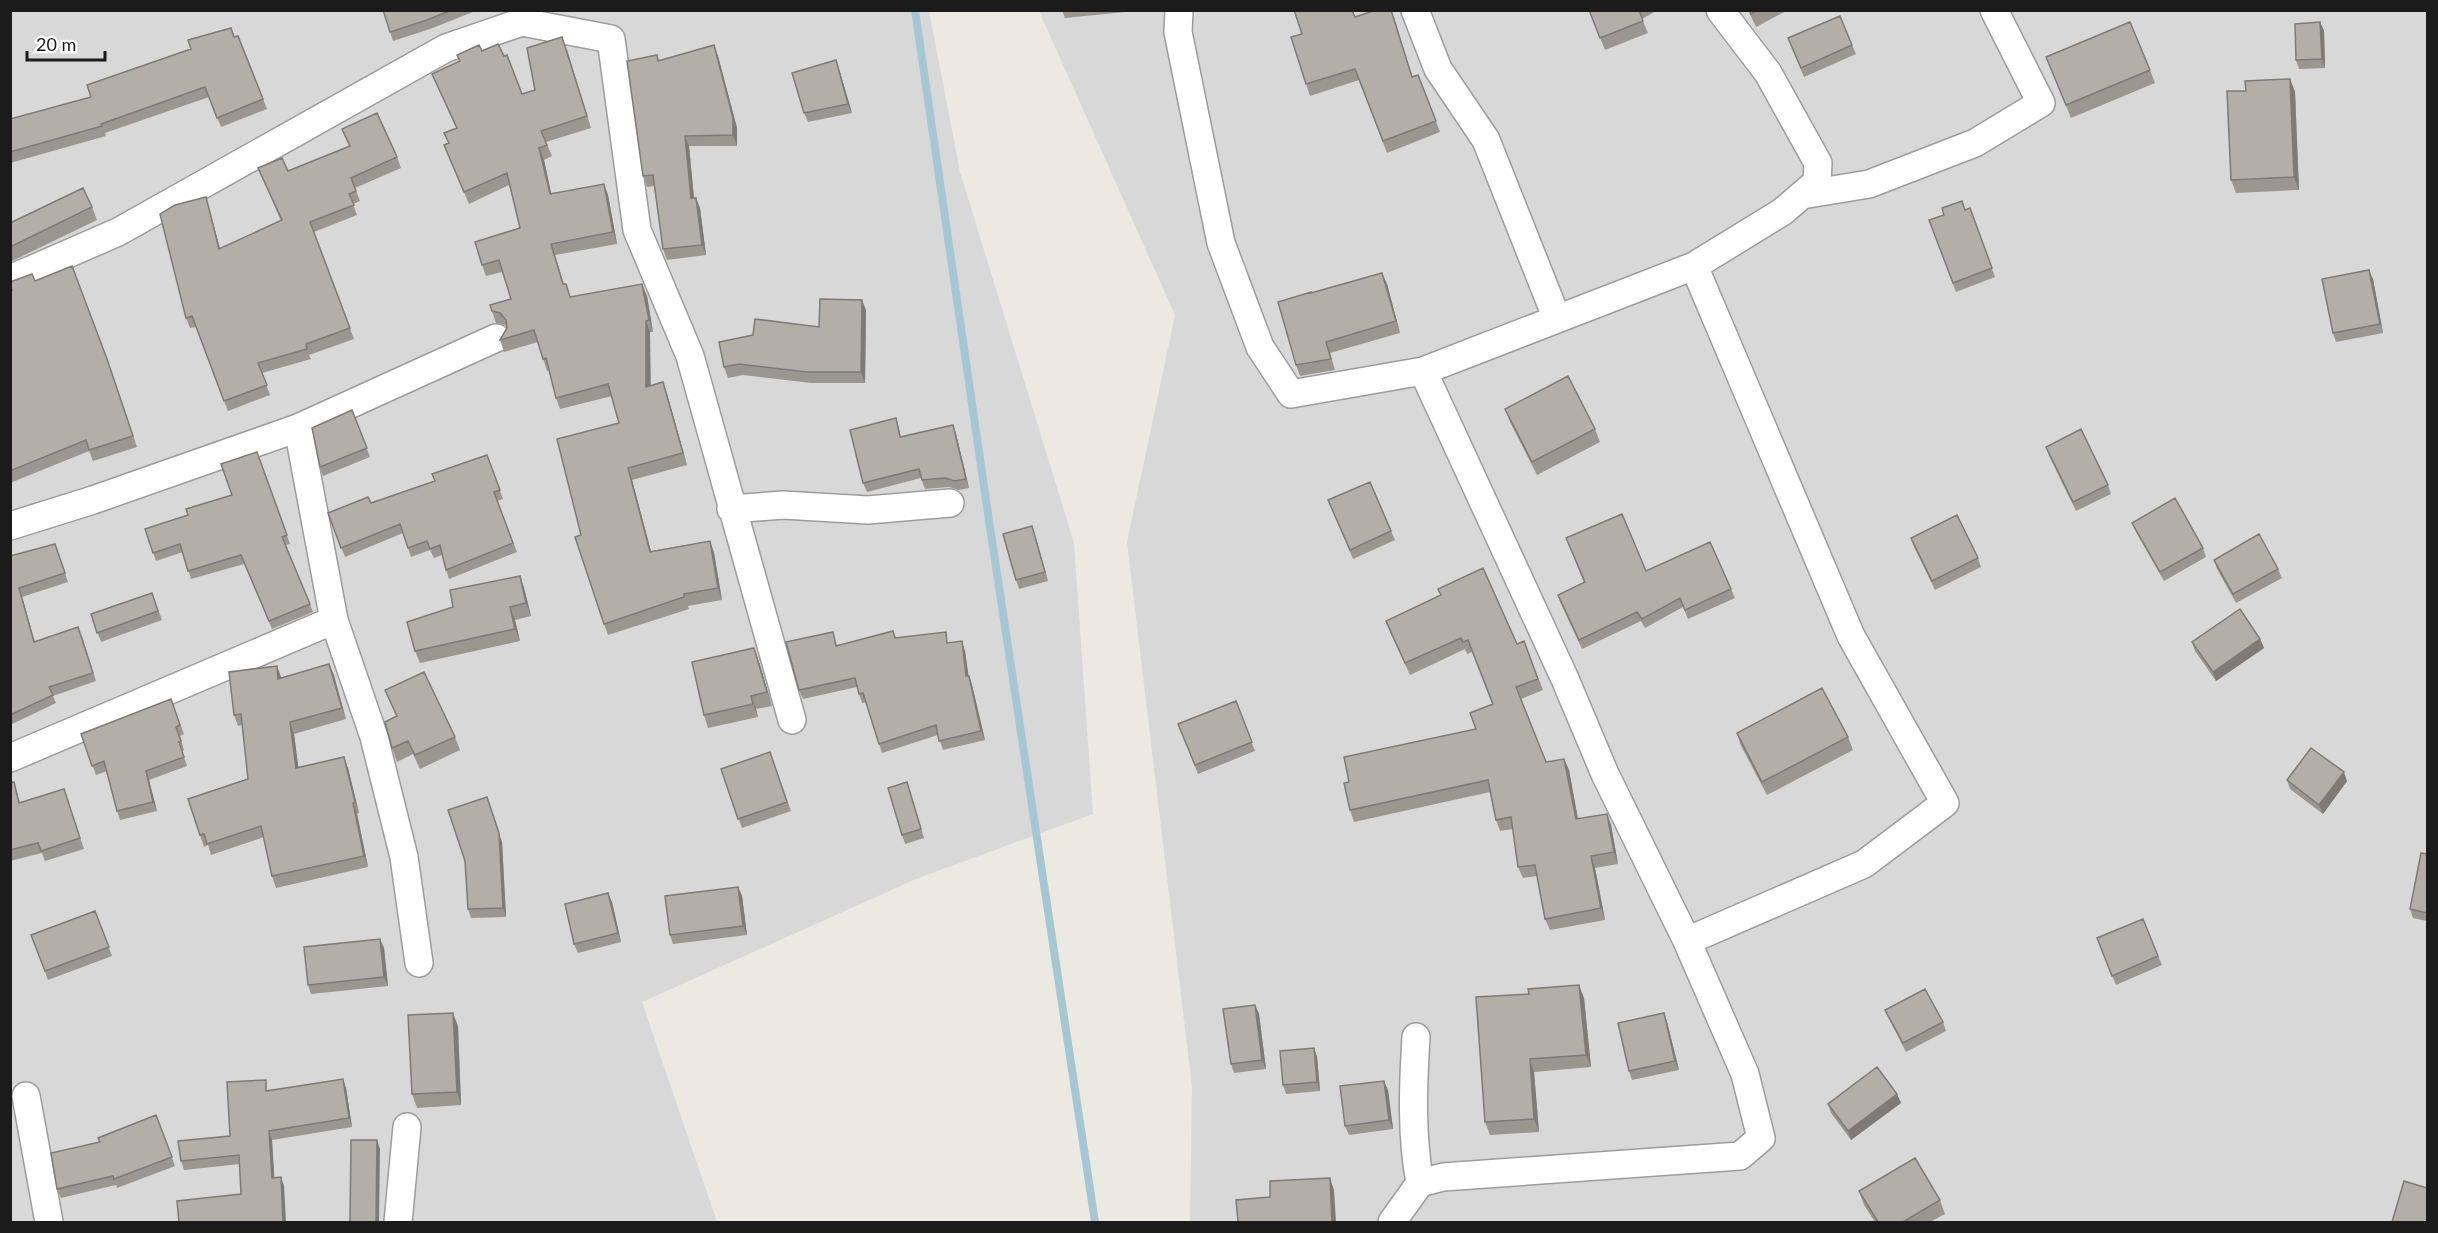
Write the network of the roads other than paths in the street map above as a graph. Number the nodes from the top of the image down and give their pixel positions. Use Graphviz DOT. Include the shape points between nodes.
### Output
graph roads {
  1 [pos="1179,10"];
  2 [pos="1415,10"];
  3 [pos="1720,10"];
  4 [pos="1994,10"];
  5 [pos="1802,195"];
  6 [pos="1694,266"];
  7 [pos="10,279"];
  8 [pos="1557,319"];
  9 [pos="496,338"];
  10 [pos="1423,371"];
  11 [pos="298,428"];
  12 [pos="950,503"];
  13 [pos="731,509"];
  14 [pos="10,526"];
  15 [pos="334,620"];
  16 [pos="792,720"];
  17 [pos="10,758"];
  18 [pos="1686,941"];
  19 [pos="419,963"];
  20 [pos="1416,1037"];
  21 [pos="26,1096"];
  22 [pos="406,1127"];
  23 [pos="1420,1183"];
  24 [pos="49,1222"];
  25 [pos="398,1222"];
  26 [pos="1392,1222"];
  1 -- 10 [label="street" via="1178,32 1221,243 1260,347 1291,393"];
  2 -- 8 [label="street" via="1438,69 1486,140"];
  3 -- 5 [label="street" via="1768,73 1818,163 1817,182"];
  4 -- 5 [label="street" via="2041,103 1975,143 1890,176 1869,184"];
  5 -- 6 [label="street" via="1782,212"];
  6 -- 8 [label="street"];
  6 -- 18 [label="street" via="1851,636 1945,803 1864,864"];
  7 -- 13 [label="street" via="118,232 446,48 522,22 611,39 636,230 690,356"];
  8 -- 10 [label="street"];
  9 -- 11 [label="street"];
  10 -- 18 [label="street" via="1605,774"];
  11 -- 14 [label="street"];
  11 -- 15 [label="street"];
  12 -- 13 [label="street" via="868,510 783,505"];
  13 -- 16 [label="street"];
  15 -- 17 [label="street"];
  15 -- 19 [label="street" via="374,738 404,857"];
  18 -- 23 [label="street" via="1744,1074 1761,1138 1740,1156 1443,1177"];
  20 -- 23 [label="street" via="1414,1152"];
  21 -- 24 [label="street"];
  22 -- 25 [label="street"];
  23 -- 26 [label="street"];
}
